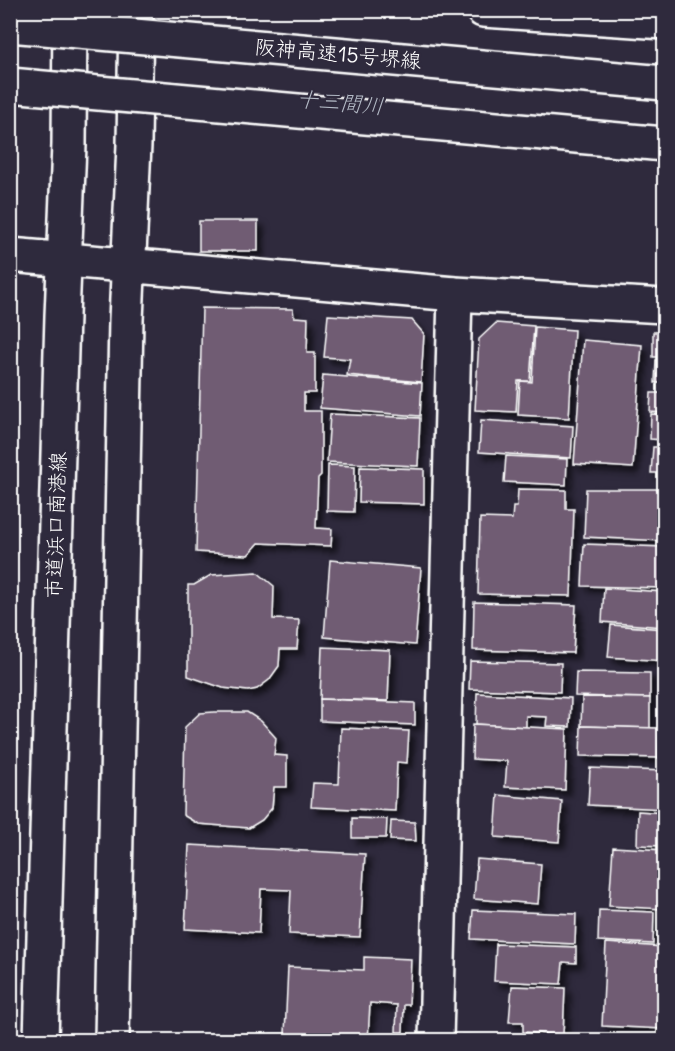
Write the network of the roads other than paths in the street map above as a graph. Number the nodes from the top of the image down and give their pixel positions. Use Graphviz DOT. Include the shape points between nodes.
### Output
graph roads {
  1 [pos="70,10"];
  2 [pos="136,10"];
  3 [pos="483,10"];
  4 [pos="664,22"];
  5 [pos="10,25"];
  6 [pos="664,83"];
  7 [pos="10,85"];
  8 [pos="664,144"];
  9 [pos="10,255"];
  10 [pos="64,260"];
  11 [pos="128,266"];
  12 [pos="455,294"];
  13 [pos="664,306"];
  14 [pos="41,1041"];
  15 [pos="112,1041"];
  16 [pos="436,1041"];
  1 -- 10 [label="main road, 市道浜口南港線"];
  2 -- 11 [label="main road"];
  3 -- 4 [label="main road"];
  5 -- 6 [label="main road, 阪神高速15号堺線, bridge"];
  7 -- 8 [label="main road, bridge"];
  9 -- 10 [label="main road"];
  10 -- 11 [label="main road"];
  10 -- 14 [label="main road, 市道浜口南港線"];
  11 -- 12 [label="main road"];
  11 -- 15 [label="main road"];
  12 -- 13 [label="main road"];
  12 -- 16 [label="main road"];
}
